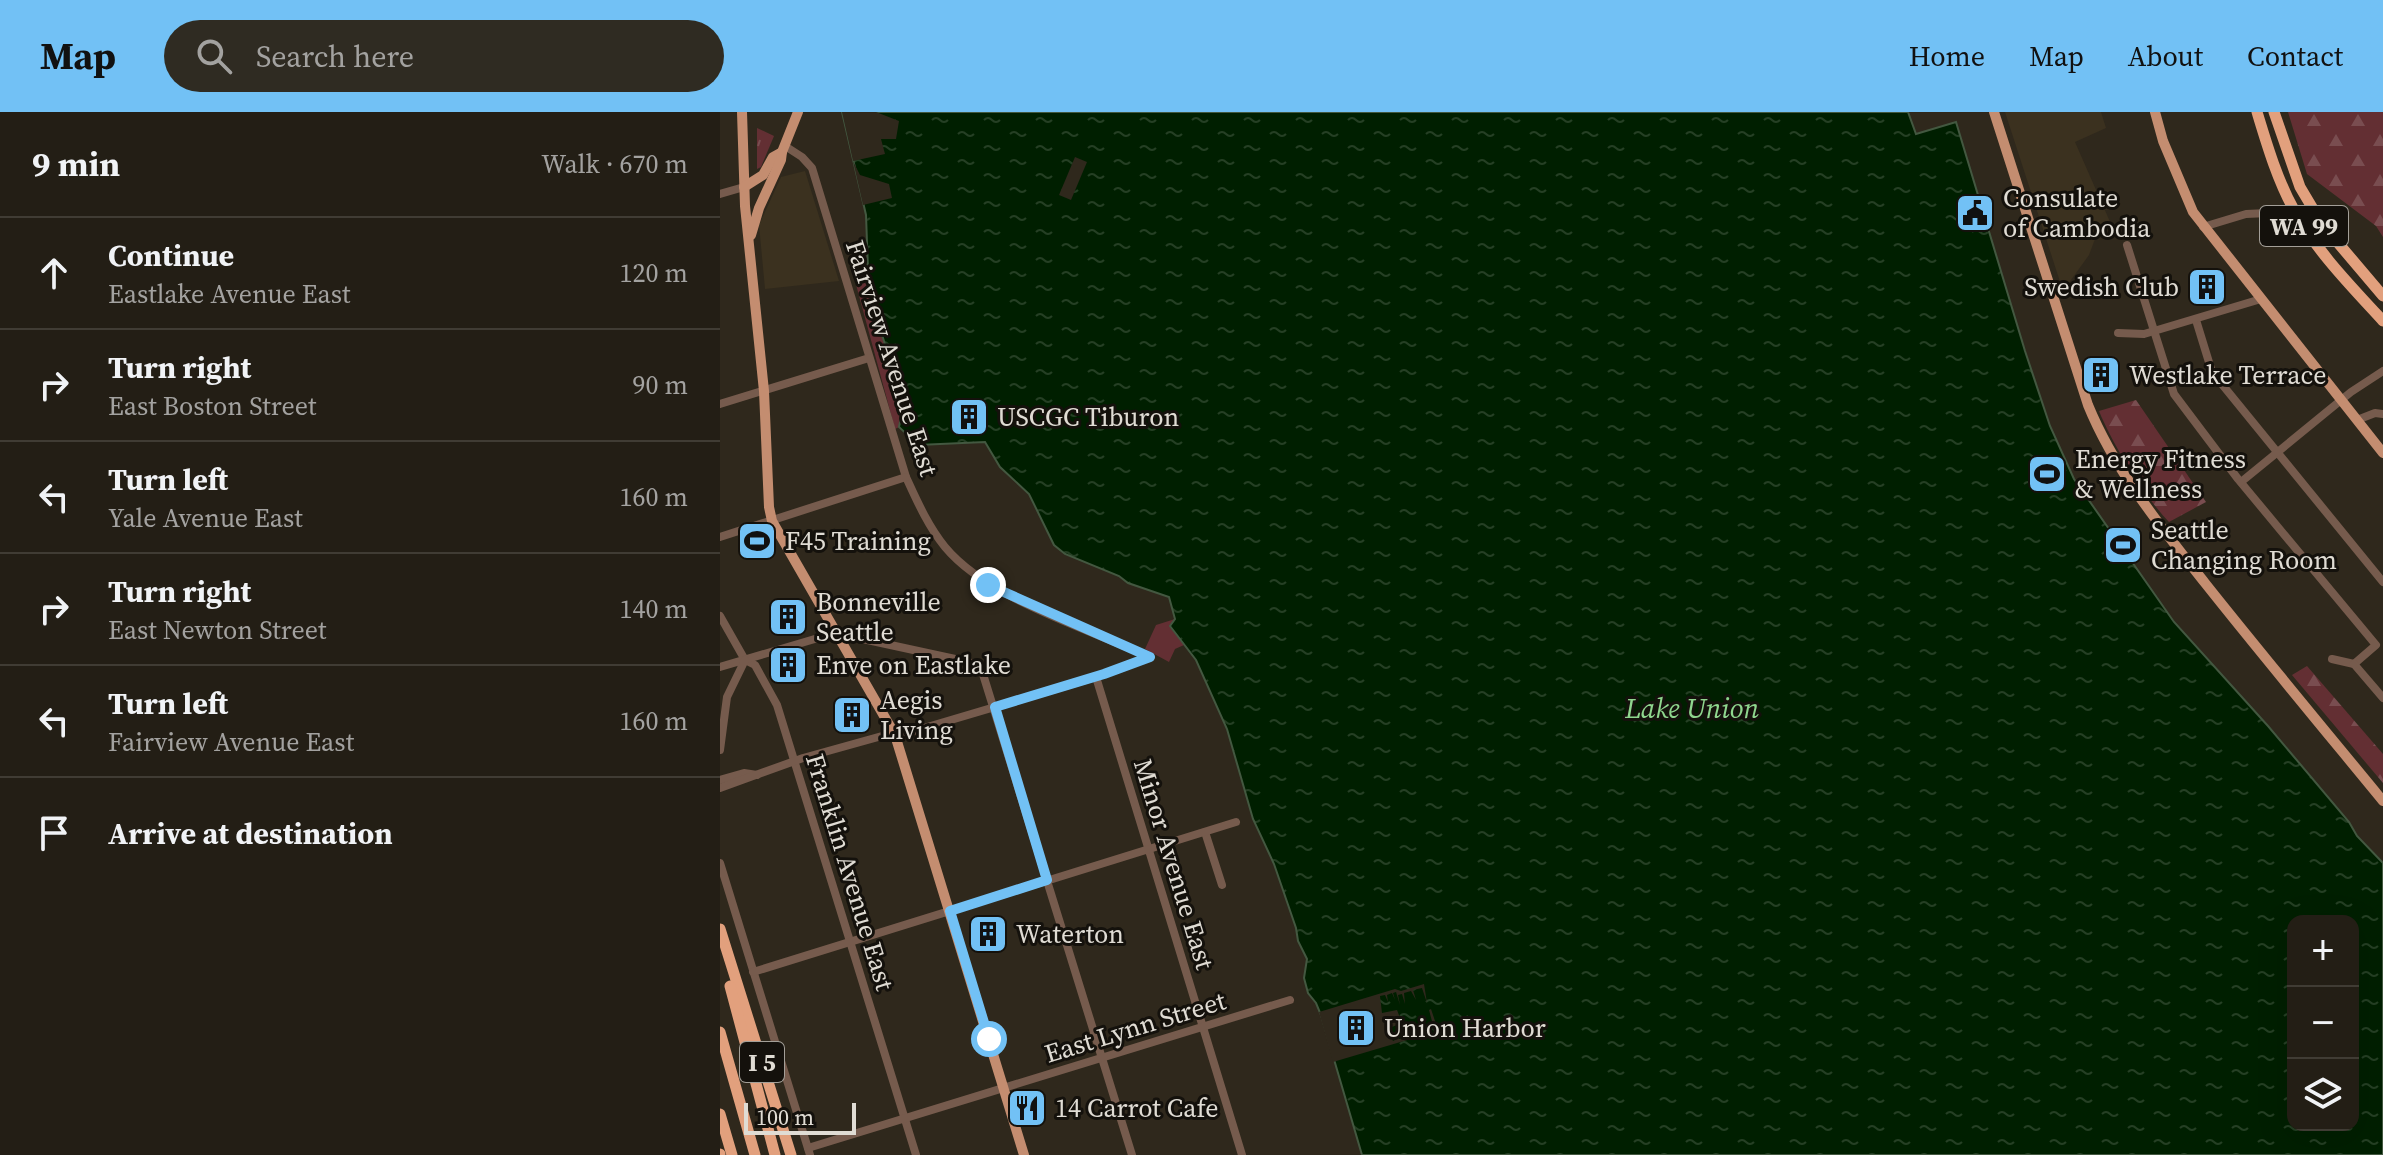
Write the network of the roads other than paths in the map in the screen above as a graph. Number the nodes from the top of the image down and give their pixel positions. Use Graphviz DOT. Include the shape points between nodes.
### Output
graph roads {
  1 [pos="742,112"];
  2 [pos="798,112"];
  3 [pos="1994,112"];
  4 [pos="2155,112"];
  5 [pos="2257,112"];
  6 [pos="2274,112"];
  7 [pos="783,149"];
  8 [pos="744,187"];
  9 [pos="720,194"];
  10 [pos="2268,213"];
  11 [pos="2203,227"];
  12 [pos="749,245"];
  13 [pos="2127,245"];
  14 [pos="2383,296"];
  15 [pos="2261,299"];
  16 [pos="2196,320"];
  17 [pos="2383,321"];
  18 [pos="2154,332"];
  19 [pos="2118,333"];
  20 [pos="869,358"];
  21 [pos="2383,371"];
  22 [pos="764,391"];
  23 [pos="2342,401"];
  24 [pos="720,404"];
  25 [pos="2383,414"];
  26 [pos="2357,420"];
  27 [pos="2278,453"];
  28 [pos="2383,453"];
  29 [pos="906,477"];
  30 [pos="2241,482"];
  31 [pos="772,521"];
  32 [pos="720,537"];
  33 [pos="2383,582"];
  34 [pos="720,616"];
  35 [pos="835,633"];
  36 [pos="2332,659"];
  37 [pos="745,660"];
  38 [pos="2354,664"];
  39 [pos="720,667"];
  40 [pos="1096,677"];
  41 [pos="2383,698"];
  42 [pos="995,707"];
  43 [pos="895,735"];
  44 [pos="720,750"];
  45 [pos="795,762"];
  46 [pos="758,775"];
  47 [pos="720,780"];
  48 [pos="720,788"];
  49 [pos="2383,801"];
  50 [pos="1236,822"];
  51 [pos="1205,832"];
  52 [pos="1148,849"];
  53 [pos="720,863"];
  54 [pos="1047,880"];
  55 [pos="1222,885"];
  56 [pos="950,911"];
  57 [pos="720,929"];
  58 [pos="851,941"];
  59 [pos="732,970"];
  60 [pos="753,972"];
  61 [pos="1290,1000"];
  62 [pos="1203,1027"];
  63 [pos="720,1032"];
  64 [pos="1102,1058"];
  65 [pos="1004,1088"];
  66 [pos="720,1114"];
  67 [pos="905,1119"];
  68 [pos="809,1151"];
  69 [pos="732,1155"];
  70 [pos="755,1155"];
  71 [pos="775,1155"];
  72 [pos="791,1155"];
  73 [pos="916,1155"];
  74 [pos="1024,1155"];
  75 [pos="1132,1155"];
  76 [pos="1242,1155"];
  1 -- 8 [label="main road"];
  2 -- 7 [label="main road"];
  3 -- 49 [label="main road" via="2088,405 2107,446 2191,566"];
  4 -- 11 [label="main road" via="2184,196"];
  5 -- 17 [label="highway, WA 99" via="2295,211 2336,270"];
  6 -- 14 [label="highway, WA 99" via="2300,187 2322,224"];
  7 -- 8 [label="main road" via="763,175"];
  7 -- 12 [label="main road"];
  7 -- 20 [label="street, Fairview Avenue East" via="812,168"];
  8 -- 9 [label="street"];
  8 -- 12 [label="main road"];
  10 -- 11 [label="street" via="2252,212"];
  11 -- 15 [label="main road"];
  12 -- 22 [label="main road"];
  13 -- 18 [label="street"];
  15 -- 16 [label="street"];
  15 -- 23 [label="main road"];
  16 -- 18 [label="street"];
  16 -- 27 [label="street" via="2212,372"];
  18 -- 19 [label="street"];
  18 -- 30 [label="street" via="2174,394"];
  20 -- 22 [label="street"];
  20 -- 29 [label="street, Fairview Avenue East"];
  21 -- 23 [label="street"];
  22 -- 24 [label="street"];
  22 -- 31 [label="main road"];
  23 -- 26 [label="main road"];
  23 -- 27 [label="street"];
  25 -- 26 [label="street"];
  26 -- 28 [label="main road"];
  27 -- 30 [label="street"];
  27 -- 33 [label="street"];
  29 -- 31 [label="street"];
  29 -- 40 [label="street, Fairview Avenue East" via="944,546 988,585 1150,657"];
  30 -- 38 [label="street" via="2376,645"];
  31 -- 32 [label="street"];
  31 -- 35 [label="main road"];
  34 -- 37 [label="street, Franklin Avenue East"];
  35 -- 37 [label="street"];
  35 -- 42 [label="street" via="977,665"];
  35 -- 43 [label="main road"];
  36 -- 38 [label="street"];
  37 -- 39 [label="street"];
  37 -- 44 [label="street" via="727,697"];
  37 -- 45 [label="street, Franklin Avenue East" via="755,665 775,700"];
  38 -- 41 [label="street"];
  40 -- 42 [label="street"];
  40 -- 52 [label="street, Minor Avenue East"];
  42 -- 43 [label="street"];
  42 -- 54 [label="street"];
  43 -- 45 [label="street"];
  43 -- 56 [label="main road"];
  45 -- 46 [label="street"];
  45 -- 58 [label="street, Franklin Avenue East"];
  46 -- 47 [label="street"];
  46 -- 48 [label="street"];
  50 -- 51 [label="street"];
  51 -- 52 [label="street"];
  51 -- 55 [label="street"];
  52 -- 54 [label="street"];
  52 -- 62 [label="street, Minor Avenue East"];
  53 -- 60 [label="street"];
  54 -- 56 [label="street"];
  54 -- 64 [label="street"];
  56 -- 58 [label="street"];
  56 -- 65 [label="main road"];
  57 -- 59 [label="highway, I 5"];
  58 -- 60 [label="street"];
  58 -- 67 [label="street, Franklin Avenue East"];
  59 -- 71 [label="highway" via="732,997"];
  59 -- 72 [label="highway, I 5"];
  60 -- 68 [label="street"];
  61 -- 62 [label="street, East Lynn Street"];
  62 -- 64 [label="street, East Lynn Street"];
  62 -- 76 [label="street, Minor Avenue East"];
  63 -- 70 [label="highway"];
  64 -- 65 [label="street, East Lynn Street"];
  64 -- 75 [label="street"];
  65 -- 67 [label="street, East Lynn Street"];
  65 -- 74 [label="main road"];
  66 -- 69 [label="highway, I 5"];
  67 -- 68 [label="street, East Lynn Street"];
  67 -- 73 [label="street, Franklin Avenue East"];
}
